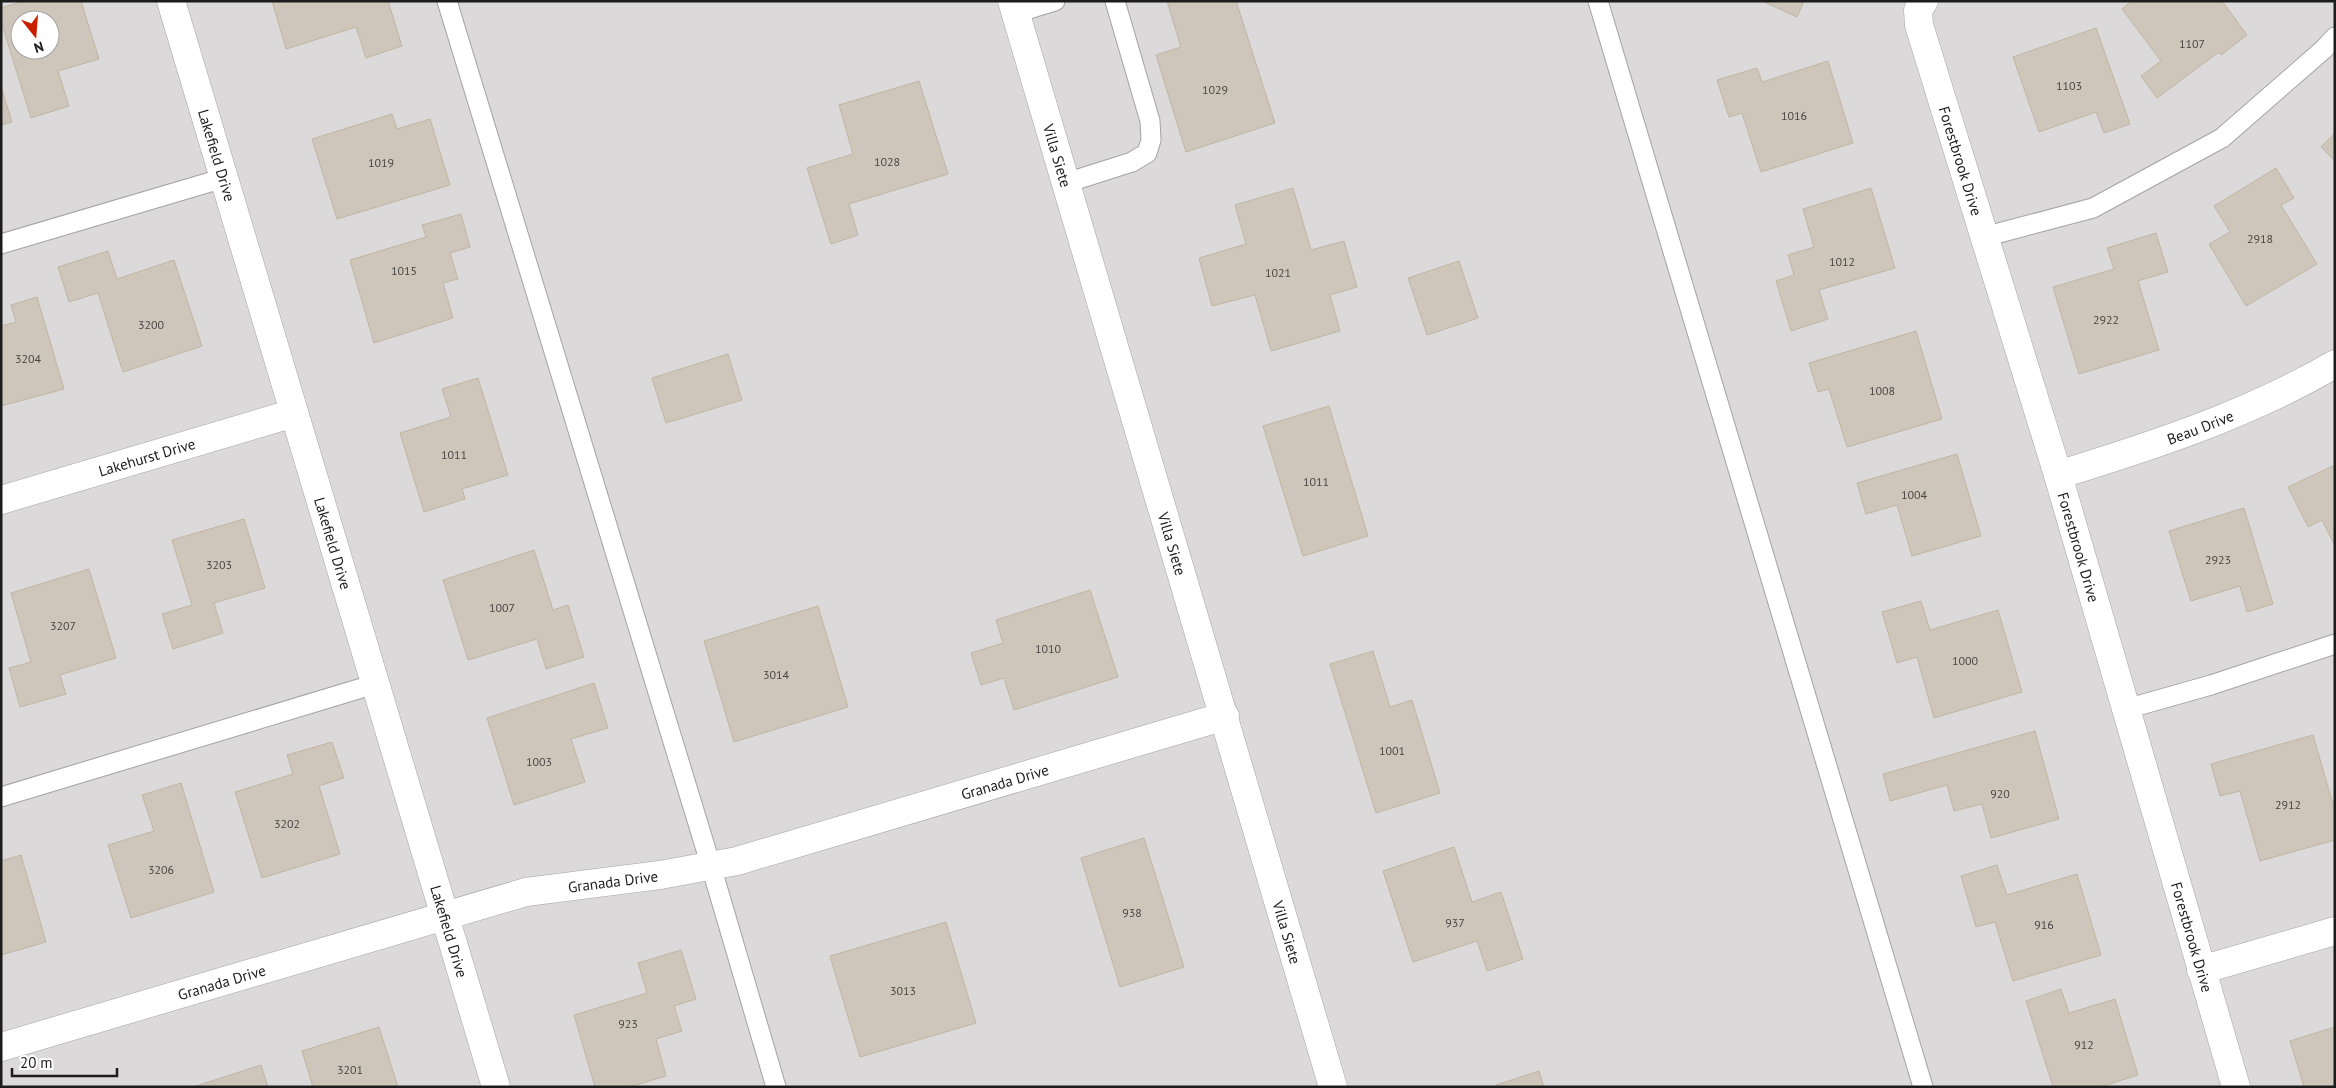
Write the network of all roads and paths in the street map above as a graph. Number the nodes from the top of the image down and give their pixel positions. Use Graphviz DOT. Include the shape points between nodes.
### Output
graph roads {
  1 [pos="171,1"];
  2 [pos="448,1"];
  3 [pos="1055,1"];
  4 [pos="1115,1"];
  5 [pos="1598,1"];
  6 [pos="1921,6"];
  7 [pos="1014,7"];
  8 [pos="2335,37"];
  9 [pos="224,178"];
  10 [pos="1066,183"];
  11 [pos="1984,237"];
  12 [pos="1,244"];
  13 [pos="2335,364"];
  14 [pos="294,413"];
  15 [pos="2058,475"];
  16 [pos="1,500"];
  17 [pos="2335,644"];
  18 [pos="375,684"];
  19 [pos="2126,709"];
  20 [pos="1225,716"];
  21 [pos="1,797"];
  22 [pos="711,866"];
  23 [pos="445,915"];
  24 [pos="2335,931"];
  25 [pos="2201,970"];
  26 [pos="1,1047"];
  27 [pos="496,1087"];
  28 [pos="776,1087"];
  29 [pos="1334,1087"];
  30 [pos="1923,1087"];
  31 [pos="2236,1087"];
  1 -- 9 [label="street, Lakefield Drive"];
  2 -- 22 [label="lane"];
  3 -- 7 [label="lane"];
  4 -- 10 [label="lane" via="1148,113 1151,140 1147,153 1132,162"];
  5 -- 30 [label="lane"];
  6 -- 11 [label="street, Forestbrook Drive" via="1919,25"];
  7 -- 10 [label="street, Villa Siete"];
  8 -- 11 [label="lane" via="2222,138 2094,208"];
  9 -- 12 [label="lane"];
  9 -- 14 [label="street, Lakefield Drive"];
  10 -- 20 [label="street, Villa Siete"];
  11 -- 15 [label="street, Forestbrook Drive"];
  13 -- 15 [label="street, Beau Drive" via="2256,404 2165,442"];
  14 -- 16 [label="street, Lakehurst Drive"];
  14 -- 18 [label="street, Lakefield Drive"];
  15 -- 19 [label="street, Forestbrook Drive"];
  17 -- 19 [label="lane"];
  18 -- 21 [label="lane"];
  18 -- 23 [label="street, Lakefield Drive"];
  19 -- 25 [label="street, Forestbrook Drive"];
  20 -- 22 [label="street, Granada Drive"];
  20 -- 29 [label="street, Villa Siete"];
  22 -- 23 [label="street, Granada Drive" via="526,892"];
  22 -- 28 [label="lane"];
  23 -- 26 [label="street, Granada Drive"];
  23 -- 27 [label="street, Lakefield Drive"];
  24 -- 25 [label="street"];
  25 -- 31 [label="street, Forestbrook Drive"];
}
